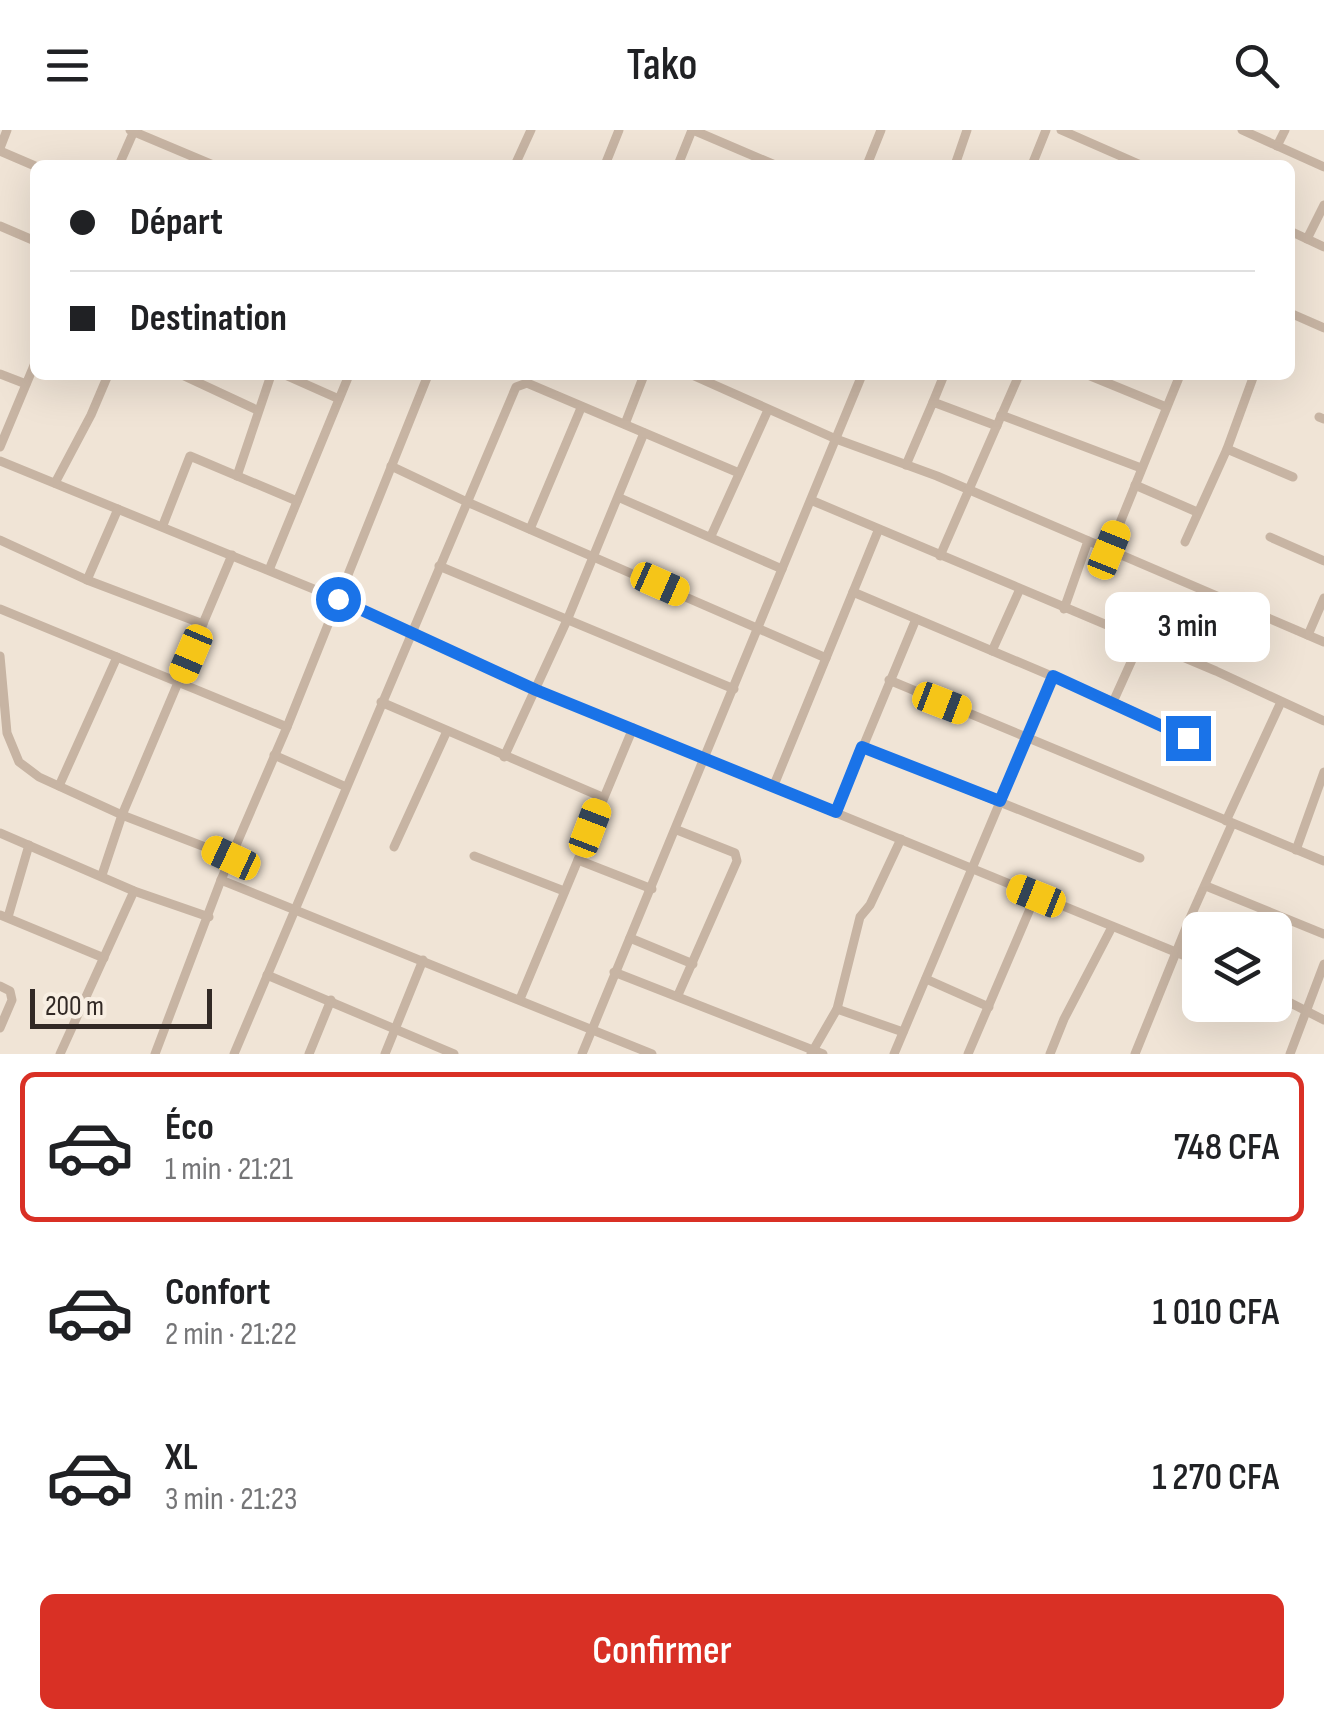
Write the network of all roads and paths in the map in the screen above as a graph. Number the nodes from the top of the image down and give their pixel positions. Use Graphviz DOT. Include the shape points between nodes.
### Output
graph roads {
  1 [pos="8,130"];
  2 [pos="530,130"];
  3 [pos="619,130"];
  4 [pos="693,130"];
  5 [pos="864,130"];
  6 [pos="967,130"];
  7 [pos="1046,130"];
  8 [pos="1062,130"];
  9 [pos="1242,130"];
  10 [pos="1285,130"];
  11 [pos="132,131"];
  12 [pos="880,133"];
  13 [pos="1277,146"];
  14 [pos="0,150"];
  15 [pos="122,160"];
  16 [pos="201,160"];
  17 [pos="518,160"];
  18 [pos="607,160"];
  19 [pos="680,160"];
  20 [pos="763,160"];
  21 [pos="870,160"];
  22 [pos="957,160"];
  23 [pos="1034,160"];
  24 [pos="1131,160"];
  25 [pos="30,164"];
  26 [pos="1324,167"];
  27 [pos="1324,205"];
  28 [pos="0,226"];
  29 [pos="1295,233"];
  30 [pos="30,239"];
  31 [pos="1308,239"];
  32 [pos="1324,247"];
  33 [pos="1295,315"];
  34 [pos="1324,328"];
  35 [pos="0,374"];
  36 [pos="30,375"];
  37 [pos="106,380"];
  38 [pos="193,380"];
  39 [pos="269,380"];
  40 [pos="296,380"];
  41 [pos="348,380"];
  42 [pos="426,380"];
  43 [pos="642,380"];
  44 [pos="710,380"];
  45 [pos="860,380"];
  46 [pos="942,380"];
  47 [pos="1017,380"];
  48 [pos="1100,380"];
  49 [pos="1178,380"];
  50 [pos="1252,380"];
  51 [pos="26,384"];
  52 [pos="340,399"];
  53 [pos="933,402"];
  54 [pos="582,408"];
  55 [pos="1166,408"];
  56 [pos="257,410"];
  57 [pos="768,410"];
  58 [pos="1002,415"];
  59 [pos="625,424"];
  60 [pos="997,426"];
  61 [pos="644,433"];
  62 [pos="836,439"];
  63 [pos="0,447"];
  64 [pos="1226,450"];
  65 [pos="0,461"];
  66 [pos="906,464"];
  67 [pos="392,466"];
  68 [pos="1141,468"];
  69 [pos="740,472"];
  70 [pos="237,476"];
  71 [pos="1293,477"];
  72 [pos="55,483"];
  73 [pos="1135,485"];
  74 [pos="970,492"];
  75 [pos="620,498"];
  76 [pos="297,501"];
  77 [pos="813,501"];
  78 [pos="467,502"];
  79 [pos="118,509"];
  80 [pos="1196,512"];
  81 [pos="163,525"];
  82 [pos="530,530"];
  83 [pos="878,531"];
  84 [pos="711,536"];
  85 [pos="1270,537"];
  86 [pos="0,540"];
  87 [pos="1088,541"];
  88 [pos="1185,542"];
  89 [pos="1109,550"];
  90 [pos="232,555"];
  91 [pos="594,555"];
  92 [pos="940,556"];
  93 [pos="1324,561"];
  94 [pos="439,566"];
  95 [pos="782,569"];
  96 [pos="269,570"];
  97 [pos="87,580"];
  98 [pos="1020,591"];
  99 [pos="853,592"];
  100 [pos="1324,598"];
  101 [pos="338,599"];
  102 [pos="1064,608"];
  103 [pos="0,609"];
  104 [pos="568,618"];
  105 [pos="916,619"];
  106 [pos="203,624"];
  107 [pos="759,629"];
  108 [pos="411,632"];
  109 [pos="1308,635"];
  110 [pos="1140,640"];
  111 [pos="1324,642"];
  112 [pos="992,652"];
  113 [pos="0,656"];
  114 [pos="118,658"];
  115 [pos="826,658"];
  116 [pos="1053,676"];
  117 [pos="890,680"];
  118 [pos="179,682"];
  119 [pos="734,689"];
  120 [pos="536,690"];
  121 [pos="381,702"];
  122 [pos="1113,702"];
  123 [pos="1281,702"];
  124 [pos="1324,720"];
  125 [pos="287,727"];
  126 [pos="633,728"];
  127 [pos="447,730"];
  128 [pos="1026,738"];
  129 [pos="1188,738"];
  130 [pos="862,747"];
  131 [pos="274,755"];
  132 [pos="504,757"];
  133 [pos="705,757"];
  134 [pos="1324,772"];
  135 [pos="774,785"];
  136 [pos="58,786"];
  137 [pos="344,786"];
  138 [pos="602,797"];
  139 [pos="1000,801"];
  140 [pos="836,812"];
  141 [pos="122,815"];
  142 [pos="1229,823"];
  143 [pos="677,830"];
  144 [pos="0,833"];
  145 [pos="900,840"];
  146 [pos="29,845"];
  147 [pos="394,847"];
  148 [pos="1296,850"];
  149 [pos="474,856"];
  150 [pos="231,858"];
  151 [pos="1140,858"];
  152 [pos="578,860"];
  153 [pos="1324,861"];
  154 [pos="972,870"];
  155 [pos="102,875"];
  156 [pos="221,880"];
  157 [pos="1206,886"];
  158 [pos="652,889"];
  159 [pos="134,891"];
  160 [pos="564,891"];
  161 [pos="1036,896"];
  162 [pos="296,912"];
  163 [pos="4,916"];
  164 [pos="208,917"];
  165 [pos="1112,927"];
  166 [pos="1324,934"];
  167 [pos="630,938"];
  168 [pos="1176,952"];
  169 [pos="1182,954"];
  170 [pos="104,958"];
  171 [pos="423,960"];
  172 [pos="693,964"];
  173 [pos="1324,964"];
  174 [pos="614,972"];
  175 [pos="267,975"];
  176 [pos="926,979"];
  177 [pos="0,986"];
  178 [pos="678,995"];
  179 [pos="520,999"];
  180 [pos="331,1000"];
  181 [pos="1292,1003"];
  182 [pos="989,1007"];
  183 [pos="838,1008"];
  184 [pos="1308,1010"];
  185 [pos="1324,1020"];
  186 [pos="0,1028"];
  187 [pos="396,1028"];
  188 [pos="590,1030"];
  189 [pos="903,1032"];
  190 [pos="427,1050"];
  191 [pos="816,1053"];
  192 [pos="60,1054"];
  193 [pos="154,1054"];
  194 [pos="234,1054"];
  195 [pos="309,1054"];
  196 [pos="385,1054"];
  197 [pos="454,1054"];
  198 [pos="582,1054"];
  199 [pos="652,1054"];
  200 [pos="894,1054"];
  201 [pos="968,1054"];
  202 [pos="1050,1054"];
  203 [pos="1136,1054"];
  204 [pos="1290,1054"];
  1 -- 14 [label="street"];
  2 -- 17 [label="street"];
  3 -- 18 [label="street"];
  4 -- 19 [label="street"];
  4 -- 20 [label="street"];
  5 -- 12 [label="street"];
  6 -- 22 [label="street"];
  7 -- 23 [label="street"];
  8 -- 24 [label="street"];
  9 -- 13 [label="street"];
  10 -- 13 [label="street"];
  11 -- 15 [label="street"];
  11 -- 16 [label="street"];
  12 -- 21 [label="street"];
  13 -- 26 [label="street"];
  14 -- 25 [label="street"];
  27 -- 31 [label="street"];
  28 -- 30 [label="street"];
  29 -- 31 [label="street"];
  31 -- 32 [label="street"];
  33 -- 34 [label="street"];
  35 -- 51 [label="street"];
  36 -- 51 [label="street"];
  37 -- 72 [label="street"];
  38 -- 56 [label="street"];
  39 -- 56 [label="street"];
  40 -- 52 [label="street"];
  41 -- 52 [label="street"];
  42 -- 67 [label="street"];
  43 -- 59 [label="street"];
  44 -- 57 [label="street"];
  45 -- 62 [label="street"];
  46 -- 53 [label="street"];
  47 -- 58 [label="street"];
  48 -- 55 [label="street"];
  49 -- 55 [label="street"];
  50 -- 64 [label="street"];
  51 -- 63 [label="street"];
  52 -- 76 [label="street"];
  53 -- 60 [label="street"];
  53 -- 66 [label="street"];
  54 -- 59 [label="street"];
  54 -- 78 [label="street" via="526,383 516,387"];
  54 -- 82 [label="street"];
  55 -- 68 [label="street"];
  56 -- 70 [label="street"];
  57 -- 62 [label="street"];
  57 -- 69 [label="street"];
  58 -- 60 [label="street"];
  58 -- 68 [label="street"];
  59 -- 61 [label="street"];
  60 -- 74 [label="street"];
  61 -- 69 [label="street"];
  61 -- 75 [label="street"];
  62 -- 66 [label="street"];
  62 -- 77 [label="street"];
  64 -- 71 [label="street"];
  64 -- 80 [label="street"];
  65 -- 72 [label="street"];
  66 -- 74 [label="street"];
  67 -- 78 [label="street"];
  67 -- 101 [label="street"];
  68 -- 73 [label="street"];
  69 -- 84 [label="street"];
  70 -- 76 [label="street"];
  70 -- 81 [label="street" via="190,456"];
  72 -- 79 [label="street"];
  73 -- 80 [label="street"];
  73 -- 89 [label="street"];
  74 -- 87 [label="street"];
  74 -- 92 [label="street"];
  75 -- 84 [label="street"];
  75 -- 91 [label="street"];
  76 -- 96 [label="street"];
  77 -- 83 [label="street"];
  77 -- 95 [label="street"];
  78 -- 82 [label="street"];
  78 -- 94 [label="street"];
  79 -- 81 [label="street"];
  79 -- 97 [label="street"];
  80 -- 88 [label="street"];
  81 -- 90 [label="street"];
  82 -- 91 [label="street"];
  83 -- 92 [label="street"];
  83 -- 99 [label="street"];
  84 -- 95 [label="street"];
  85 -- 93 [label="street"];
  86 -- 97 [label="street"];
  87 -- 89 [label="street"];
  87 -- 102 [label="street"];
  89 -- 109 [label="street"];
  90 -- 96 [label="street"];
  90 -- 106 [label="street"];
  91 -- 104 [label="street"];
  91 -- 107 [label="street"];
  92 -- 98 [label="street"];
  94 -- 104 [label="street"];
  94 -- 108 [label="street"];
  95 -- 107 [label="street"];
  96 -- 101 [label="street"];
  97 -- 106 [label="street"];
  98 -- 102 [label="street"];
  98 -- 112 [label="street"];
  99 -- 105 [label="street"];
  99 -- 115 [label="street"];
  100 -- 109 [label="street"];
  101 -- 108 [label="street"];
  101 -- 125 [label="street"];
  102 -- 110 [label="street"];
  103 -- 114 [label="street"];
  104 -- 119 [label="street"];
  104 -- 120 [label="street"];
  105 -- 112 [label="street"];
  105 -- 117 [label="street"];
  106 -- 118 [label="street"];
  107 -- 115 [label="street"];
  107 -- 119 [label="street"];
  108 -- 120 [label="street"];
  108 -- 121 [label="street"];
  109 -- 111 [label="street"];
  110 -- 122 [label="street"];
  110 -- 123 [label="street"];
  112 -- 116 [label="street"];
  113 -- 136 [label="street" via="10,743 19,762"];
  114 -- 118 [label="street"];
  114 -- 136 [label="street"];
  115 -- 135 [label="street"];
  116 -- 122 [label="street"];
  116 -- 128 [label="street"];
  117 -- 128 [label="street"];
  117 -- 130 [label="street"];
  118 -- 125 [label="street"];
  118 -- 141 [label="street"];
  119 -- 133 [label="street"];
  120 -- 126 [label="street"];
  120 -- 132 [label="street"];
  121 -- 127 [label="street"];
  121 -- 137 [label="street"];
  122 -- 129 [label="street"];
  123 -- 124 [label="street"];
  123 -- 142 [label="street"];
  125 -- 131 [label="street"];
  126 -- 133 [label="street"];
  126 -- 138 [label="street"];
  127 -- 132 [label="street"];
  127 -- 147 [label="street"];
  128 -- 139 [label="street"];
  128 -- 142 [label="street"];
  130 -- 139 [label="street"];
  130 -- 140 [label="street"];
  131 -- 137 [label="street"];
  131 -- 150 [label="street"];
  132 -- 138 [label="street"];
  133 -- 135 [label="street"];
  133 -- 143 [label="street"];
  134 -- 148 [label="street"];
  135 -- 140 [label="street"];
  136 -- 141 [label="street"];
  137 -- 162 [label="street"];
  138 -- 152 [label="street"];
  139 -- 151 [label="street"];
  139 -- 154 [label="street"];
  140 -- 145 [label="street"];
  141 -- 150 [label="street"];
  141 -- 155 [label="street"];
  142 -- 148 [label="street"];
  142 -- 157 [label="street"];
  143 -- 158 [label="street"];
  143 -- 172 [label="street" via="735,853 737,860"];
  144 -- 146 [label="street"];
  145 -- 154 [label="street"];
  145 -- 183 [label="street" via="860,917"];
  146 -- 155 [label="street"];
  146 -- 163 [label="street"];
  148 -- 153 [label="street"];
  149 -- 160 [label="street"];
  150 -- 156 [label="street"];
  152 -- 158 [label="street"];
  152 -- 160 [label="street"];
  154 -- 161 [label="street"];
  154 -- 176 [label="street"];
  155 -- 159 [label="street"];
  156 -- 162 [label="street"];
  156 -- 164 [label="street"];
  157 -- 166 [label="street"];
  157 -- 168 [label="street"];
  158 -- 167 [label="street"];
  159 -- 164 [label="street"];
  159 -- 170 [label="street"];
  160 -- 179 [label="street"];
  161 -- 165 [label="street"];
  161 -- 182 [label="street"];
  162 -- 171 [label="street"];
  162 -- 175 [label="street"];
  163 -- 170 [label="street"];
  164 -- 193 [label="street"];
  165 -- 168 [label="street"];
  165 -- 202 [label="street"];
  167 -- 172 [label="street"];
  167 -- 174 [label="street"];
  168 -- 169 [label="street"];
  168 -- 203 [label="street"];
  170 -- 192 [label="street"];
  171 -- 179 [label="street"];
  171 -- 187 [label="street"];
  172 -- 178 [label="street"];
  173 -- 184 [label="street"];
  174 -- 178 [label="street"];
  174 -- 188 [label="street"];
  175 -- 180 [label="street"];
  175 -- 194 [label="street"];
  176 -- 182 [label="street"];
  176 -- 189 [label="street"];
  177 -- 186 [label="street" via="12,1000"];
  178 -- 191 [label="street"];
  179 -- 188 [label="street"];
  180 -- 187 [label="street"];
  180 -- 195 [label="street"];
  181 -- 184 [label="street"];
  182 -- 201 [label="street"];
  183 -- 189 [label="street"];
  183 -- 191 [label="street"];
  184 -- 185 [label="street"];
  184 -- 204 [label="street"];
  187 -- 190 [label="street"];
  187 -- 196 [label="street"];
  188 -- 198 [label="street"];
  188 -- 199 [label="street"];
  189 -- 200 [label="street"];
  190 -- 197 [label="street"];
}
